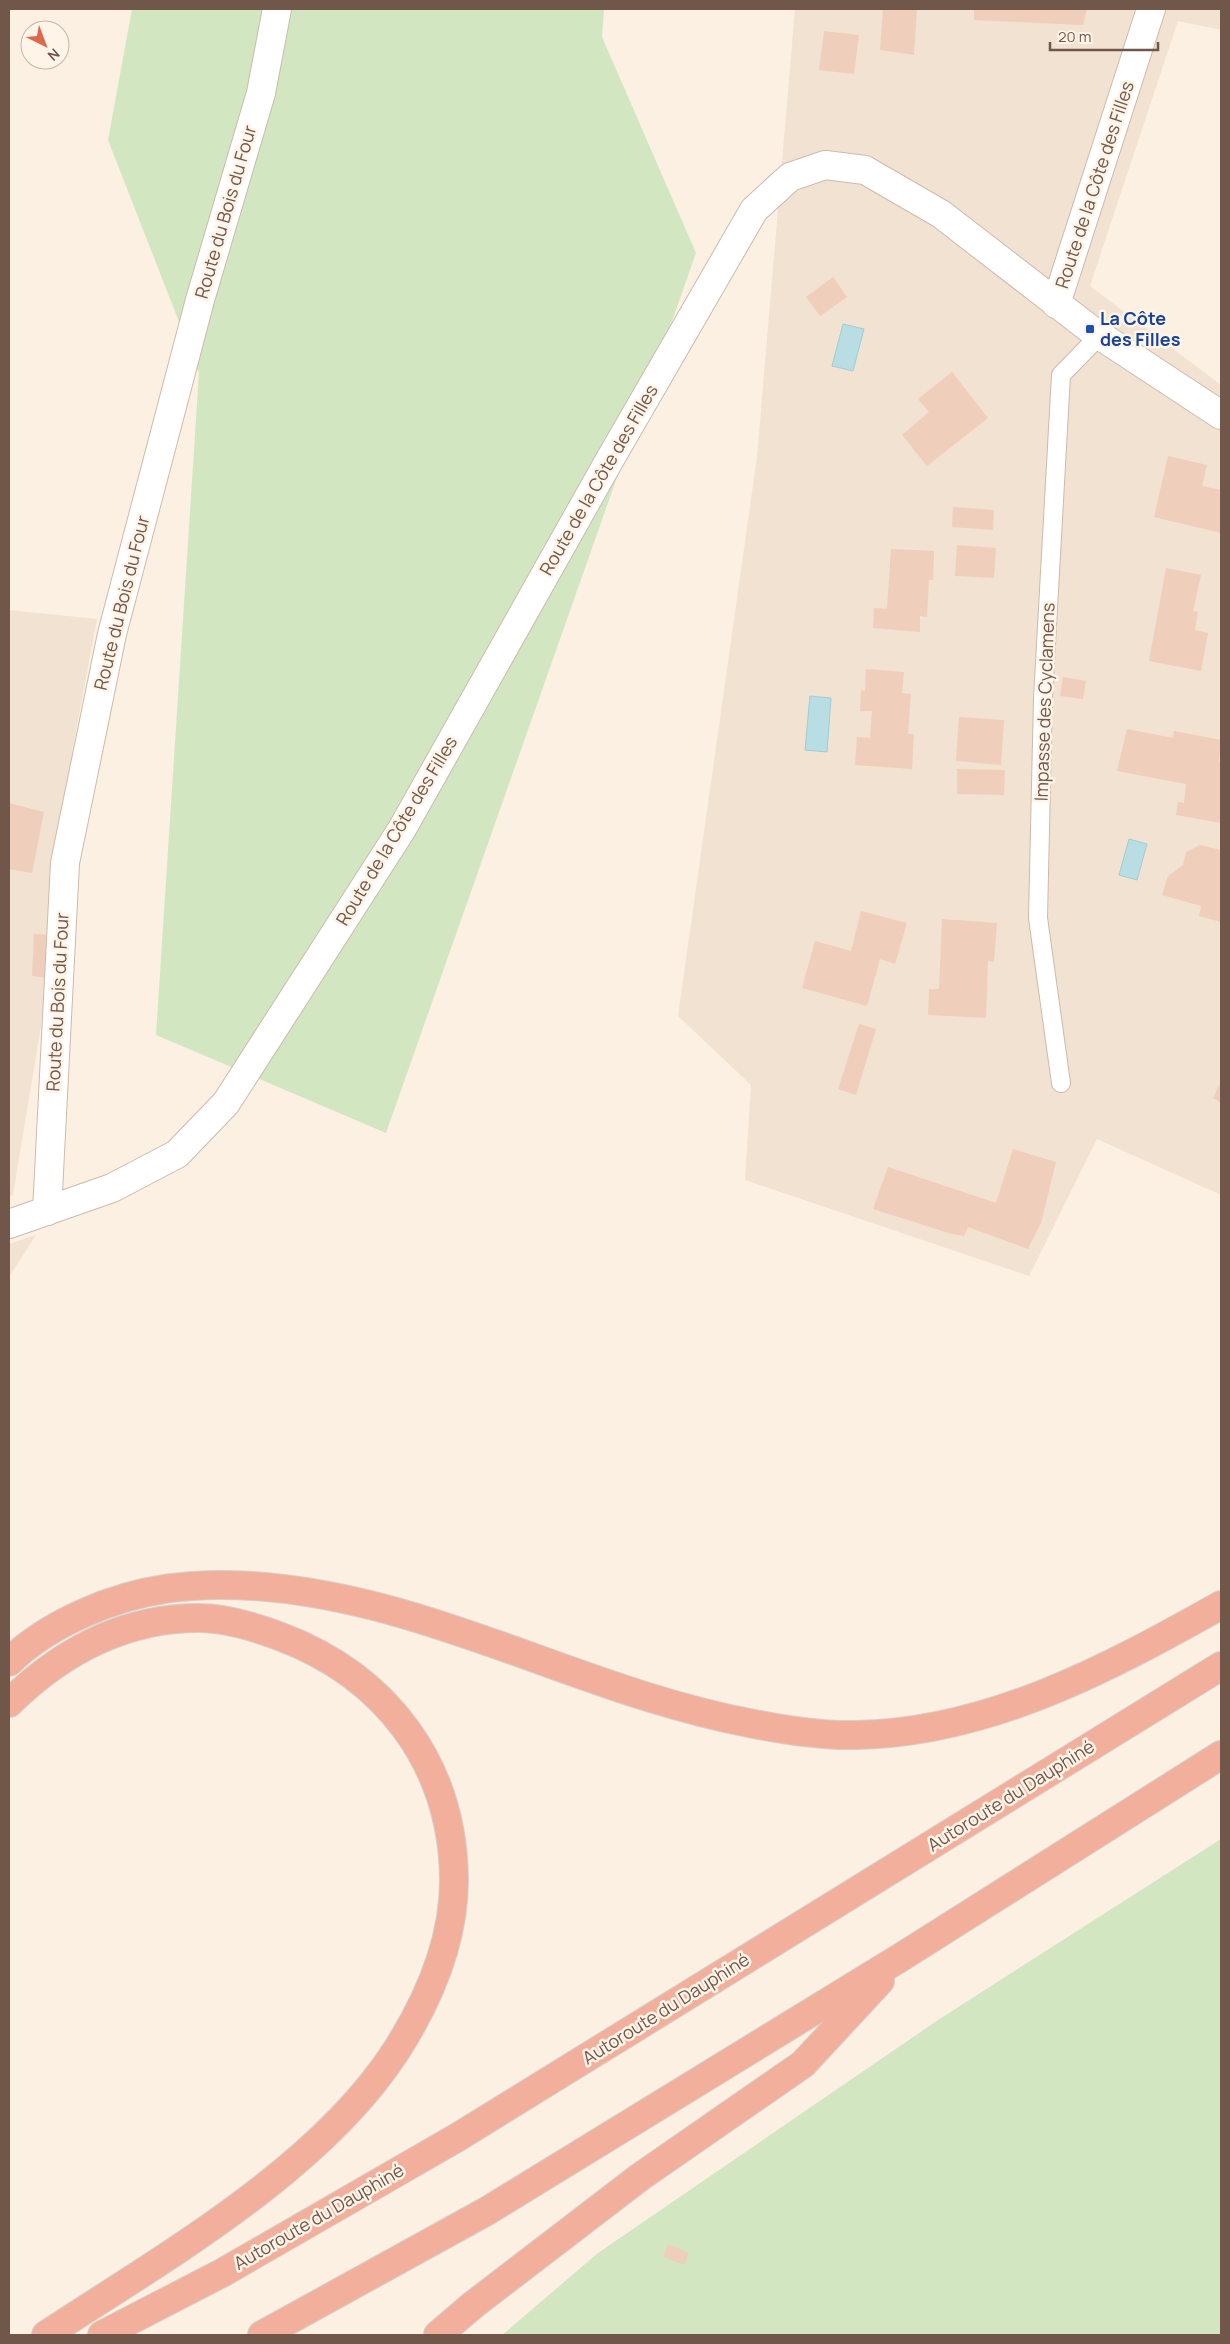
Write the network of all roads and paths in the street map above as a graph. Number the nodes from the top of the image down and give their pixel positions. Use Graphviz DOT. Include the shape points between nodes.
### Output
graph roads {
  1 [pos="277,9"];
  2 [pos="1151,9"];
  3 [pos="1056,304"];
  4 [pos="1100,336"];
  5 [pos="1221,415"];
  6 [pos="1061,1083"];
  7 [pos="47,1211"];
  8 [pos="9,1224"];
  9 [pos="1221,1605"];
  10 [pos="9,1662"];
  11 [pos="1221,1666"];
  12 [pos="9,1702"];
  13 [pos="1221,1755"];
  14 [pos="903,1956"];
  15 [pos="46,2335"];
  16 [pos="102,2335"];
  17 [pos="262,2335"];
  18 [pos="438,2335"];
  1 -- 7 [label="street, Route du Bois du Four" via="261,93 200,300 112,634 65,863"];
  2 -- 3 [label="street, Route de la Côte des Filles"];
  3 -- 4 [label="street"];
  3 -- 7 [label="street, Route de la Côte des Filles" via="941,214 865,170 825,165 790,177 754,210 402,829 226,1103 177,1154 112,1188"];
  4 -- 5 [label="street"];
  4 -- 6 [label="lane, Impasse des Cyclamens" via="1061,375 1043,698 1038,918"];
  7 -- 8 [label="street, Route de la Côte des Filles"];
  9 -- 10 [label="highway" via="1105,1666 1032,1699 945,1723 905,1731 856,1735 808,1733 712,1716 634,1695 418,1617 364,1602 294,1589 182,1585 137,1594 70,1620 38,1638"];
  11 -- 16 [label="highway, Autoroute du Dauphiné" via="458,2137 222,2273"];
  12 -- 15 [label="highway" via="72,1652 132,1628 165,1620 202,1618 228,1622 301,1644 352,1673 397,1717 413,1738 440,1792 452,1851 454,1881 447,1937 434,1977 396,2050 352,2107 316,2143 261,2189"];
  13 -- 14 [label="highway"];
  14 -- 17 [label="highway" via="487,2211"];
  14 -- 18 [label="highway" via="803,2064 640,2177"];
}
